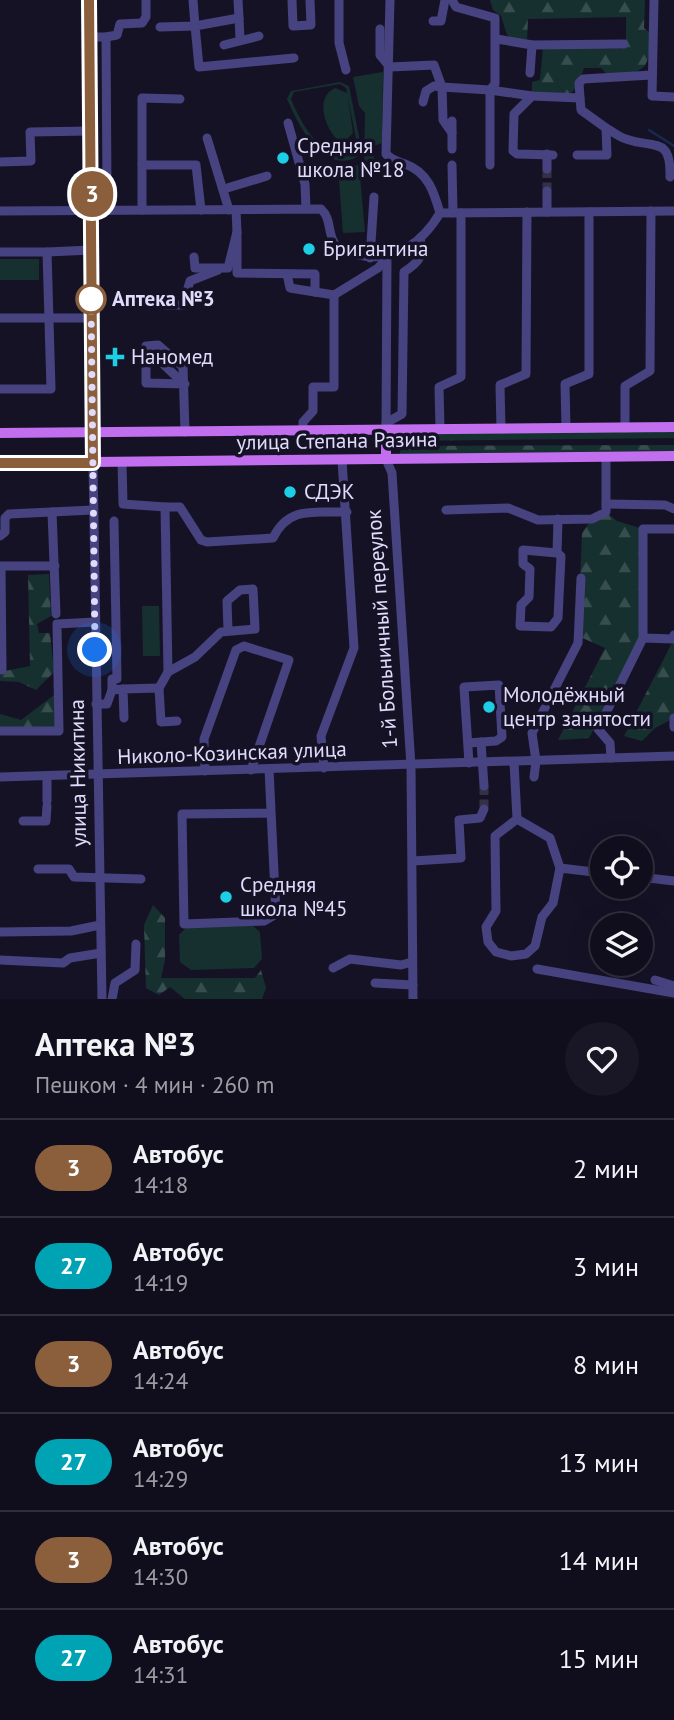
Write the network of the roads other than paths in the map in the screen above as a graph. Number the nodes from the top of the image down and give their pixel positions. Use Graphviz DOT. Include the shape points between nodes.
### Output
graph roads {
  1 [pos="89,0"];
  2 [pos="146,0"];
  3 [pos="193,0"];
  4 [pos="238,0"];
  5 [pos="292,0"];
  6 [pos="310,0"];
  7 [pos="339,0"];
  8 [pos="390,0"];
  9 [pos="445,0"];
  10 [pos="452,0"];
  11 [pos="654,0"];
  12 [pos="239,18"];
  13 [pos="433,21"];
  14 [pos="195,26"];
  15 [pos="160,27"];
  16 [pos="380,29"];
  17 [pos="259,36"];
  18 [pos="89,37"];
  19 [pos="106,37"];
  20 [pos="240,39"];
  21 [pos="497,39"];
  22 [pos="624,44"];
  23 [pos="224,45"];
  24 [pos="532,45"];
  25 [pos="294,58"];
  26 [pos="390,66"];
  27 [pos="346,70"];
  28 [pos="530,73"];
  29 [pos="652,75"];
  30 [pos="442,87"];
  31 [pos="489,90"];
  32 [pos="533,96"];
  33 [pos="674,97"];
  34 [pos="580,98"];
  35 [pos="180,99"];
  36 [pos="423,102"];
  37 [pos="452,121"];
  38 [pos="288,123"];
  39 [pos="606,128"];
  40 [pos="90,131"];
  41 [pos="452,133"];
  42 [pos="207,138"];
  43 [pos="452,149"];
  44 [pos="577,155"];
  45 [pos="0,162"];
  46 [pos="142,165"];
  47 [pos="452,165"];
  48 [pos="490,165"];
  49 [pos="547,169"];
  50 [pos="267,176"];
  51 [pos="670,177"];
  52 [pos="224,189"];
  53 [pos="547,191"];
  54 [pos="107,192"];
  55 [pos="374,197"];
  56 [pos="306,209"];
  57 [pos="91,210"];
  58 [pos="142,210"];
  59 [pos="201,210"];
  60 [pos="232,210"];
  61 [pos="0,211"];
  62 [pos="651,211"];
  63 [pos="674,211"];
  64 [pos="527,212"];
  65 [pos="547,212"];
  66 [pos="589,212"];
  67 [pos="440,213"];
  68 [pos="457,213"];
  69 [pos="237,232"];
  70 [pos="420,239"];
  71 [pos="91,250"];
  72 [pos="0,252"];
  73 [pos="47,252"];
  74 [pos="194,257"];
  75 [pos="370,258"];
  76 [pos="387,258"];
  77 [pos="222,269"];
  78 [pos="287,274"];
  79 [pos="315,292"];
  80 [pos="334,295"];
  81 [pos="165,305"];
  82 [pos="0,318"];
  83 [pos="91,318"];
  84 [pos="50,319"];
  85 [pos="159,360"];
  86 [pos="185,384"];
  87 [pos="0,389"];
  88 [pos="386,427"];
  89 [pos="674,427"];
  90 [pos="566,428"];
  91 [pos="625,428"];
  92 [pos="440,429"];
  93 [pos="501,429"];
  94 [pos="303,431"];
  95 [pos="185,432"];
  96 [pos="0,433"];
  97 [pos="92,433"];
  98 [pos="674,456"];
  99 [pos="606,457"];
  100 [pos="386,459"];
  101 [pos="342,460"];
  102 [pos="0,463"];
  103 [pos="93,463"];
  104 [pos="122,463"];
  105 [pos="606,504"];
  106 [pos="165,507"];
  107 [pos="674,509"];
  108 [pos="93,510"];
  109 [pos="446,510"];
  110 [pos="52,512"];
  111 [pos="347,512"];
  112 [pos="558,519"];
  113 [pos="114,521"];
  114 [pos="674,529"];
  115 [pos="0,536"];
  116 [pos="557,553"];
  117 [pos="55,566"];
  118 [pos="581,578"];
  119 [pos="56,614"];
  120 [pos="95,622"];
  121 [pos="228,631"];
  122 [pos="674,635"];
  123 [pos="643,638"];
  124 [pos="2,670"];
  125 [pos="168,672"];
  126 [pos="159,688"];
  127 [pos="123,689"];
  128 [pos="113,690"];
  129 [pos="96,704"];
  130 [pos="124,718"];
  131 [pos="674,718"];
  132 [pos="177,721"];
  133 [pos="674,727"];
  134 [pos="0,731"];
  135 [pos="481,742"];
  136 [pos="468,743"];
  137 [pos="674,755"];
  138 [pos="611,758"];
  139 [pos="514,761"];
  140 [pos="536,761"];
  141 [pos="469,763"];
  142 [pos="482,763"];
  143 [pos="411,765"];
  144 [pos="324,768"];
  145 [pos="269,769"];
  146 [pos="251,770"];
  147 [pos="205,771"];
  148 [pos="97,774"];
  149 [pos="47,776"];
  150 [pos="0,777"];
  151 [pos="534,777"];
  152 [pos="484,786"];
  153 [pos="484,809"];
  154 [pos="270,813"];
  155 [pos="517,819"];
  156 [pos="23,821"];
  157 [pos="413,861"];
  158 [pos="560,868"];
  159 [pos="38,869"];
  160 [pos="590,872"];
  161 [pos="100,879"];
  162 [pos="141,879"];
  163 [pos="653,879"];
  164 [pos="674,881"];
  165 [pos="100,925"];
  166 [pos="0,932"];
  167 [pos="136,944"];
  168 [pos="100,953"];
  169 [pos="0,960"];
  170 [pos="412,962"];
  171 [pos="333,968"];
  172 [pos="537,969"];
  173 [pos="655,980"];
  174 [pos="375,983"];
  175 [pos="413,985"];
  176 [pos="674,986"];
  177 [pos="674,993"];
  178 [pos="102,999"];
  179 [pos="112,999"];
  180 [pos="413,999"];
  181 [pos="667,999"];
  1 -- 18 [label="main road"];
  2 -- 19 [label="street" via="142,23 120,24 117,35"];
  3 -- 14 [label="street"];
  4 -- 12 [label="street"];
  5 -- 6 [label="street" via="293,26 311,25"];
  7 -- 27 [label="street" via="339,43"];
  8 -- 26 [label="street"];
  9 -- 13 [label="street" via="441,20"];
  10 -- 21 [label="street" via="456,7 495,18"];
  11 -- 29 [label="street"];
  12 -- 14 [label="street"];
  12 -- 20 [label="street"];
  14 -- 15 [label="street"];
  14 -- 25 [label="street" via="199,67"];
  16 -- 26 [label="street" via="380,55"];
  17 -- 20 [label="street"];
  18 -- 19 [label="street"];
  18 -- 40 [label="main road"];
  19 -- 54 [label="street"];
  20 -- 23 [label="street"];
  21 -- 24 [label="street"];
  21 -- 31 [label="street" via="495,84"];
  22 -- 24 [label="street"];
  24 -- 28 [label="street"];
  26 -- 30 [label="street" via="434,65"];
  26 -- 67 [label="street" via="386,154 423,173"];
  29 -- 33 [label="street" via="652,96"];
  29 -- 34 [label="street" via="583,79"];
  30 -- 31 [label="street"];
  30 -- 36 [label="street" via="426,91"];
  30 -- 41 [label="street" via="443,120"];
  31 -- 32 [label="street"];
  31 -- 48 [label="street"];
  32 -- 34 [label="street"];
  32 -- 49 [label="street" via="514,114 513,151 550,154"];
  34 -- 39 [label="street" via="581,110"];
  35 -- 46 [label="street" via="142,98"];
  37 -- 41 [label="street"];
  38 -- 56 [label="street" via="305,184"];
  39 -- 44 [label="street" via="607,155"];
  39 -- 51 [label="street" via="626,139 665,149"];
  40 -- 45 [label="street" via="30,132 31,161"];
  40 -- 57 [label="main road"];
  41 -- 43 [label="street"];
  42 -- 52 [label="street"];
  46 -- 58 [label="street"];
  46 -- 59 [label="street" via="196,165"];
  47 -- 68 [label="street"];
  50 -- 52 [label="street"];
  52 -- 60 [label="street"];
  53 -- 65 [label="street"];
  55 -- 75 [label="street"];
  56 -- 60 [label="street"];
  56 -- 75 [label="street" via="321,209 328,216 334,243 343,252"];
  57 -- 58 [label="street"];
  57 -- 61 [label="street"];
  57 -- 71 [label="main road"];
  58 -- 59 [label="street"];
  59 -- 60 [label="street"];
  60 -- 69 [label="street"];
  62 -- 63 [label="street"];
  62 -- 66 [label="street"];
  62 -- 91 [label="street" via="650,371 625,386"];
  64 -- 65 [label="street"];
  64 -- 68 [label="street"];
  64 -- 93 [label="street" via="526,374 500,384"];
  65 -- 66 [label="street"];
  66 -- 90 [label="street" via="589,374 565,384"];
  67 -- 68 [label="street"];
  67 -- 70 [label="street"];
  68 -- 92 [label="street" via="461,377 439,387"];
  69 -- 77 [label="street" via="228,268"];
  69 -- 78 [label="street" via="237,274"];
  70 -- 76 [label="street"];
  70 -- 88 [label="street" via="423,253 418,263 404,272 402,414"];
  71 -- 73 [label="street"];
  71 -- 83 [label="main road"];
  72 -- 73 [label="street"];
  73 -- 84 [label="street"];
  74 -- 77 [label="street" via="195,268"];
  75 -- 76 [label="street"];
  76 -- 80 [label="street" via="379,268"];
  76 -- 88 [label="street, 1-й Больничный переулок"];
  77 -- 81 [label="street" via="190,281 183,304"];
  78 -- 79 [label="street" via="290,288"];
  78 -- 79 [label="street" via="315,274"];
  79 -- 80 [label="street"];
  80 -- 94 [label="street" via="334,387 313,387 313,411 303,422"];
  82 -- 84 [label="street"];
  83 -- 84 [label="street"];
  83 -- 97 [label="main road"];
  84 -- 87 [label="street" via="51,389"];
  85 -- 86 [label="street"];
  86 -- 86 [label="street" via="183,367 158,345 146,346 146,383"];
  86 -- 95 [label="street"];
  88 -- 92 [label="main road, улица Степана Разина"];
  88 -- 94 [label="main road, улица Степана Разина"];
  88 -- 100 [label="main road, 1-й Больничный переулок"];
  89 -- 91 [label="main road, улица Степана Разина"];
  90 -- 91 [label="main road, улица Степана Разина"];
  90 -- 93 [label="main road, улица Степана Разина"];
  92 -- 93 [label="main road, улица Степана Разина"];
  94 -- 95 [label="main road, улица Степана Разина"];
  95 -- 97 [label="main road, улица Степана Разина"];
  96 -- 97 [label="main road, улица Степана Разина"];
  97 -- 103 [label="main road"];
  98 -- 99 [label="main road, улица Степана Разина"];
  99 -- 100 [label="main road, улица Степана Разина"];
  99 -- 105 [label="street"];
  100 -- 101 [label="main road, улица Степана Разина"];
  100 -- 143 [label="street, 1-й Больничный переулок" via="392,474"];
  101 -- 104 [label="main road, улица Степана Разина"];
  101 -- 111 [label="street"];
  102 -- 103 [label="main road, улица Степана Разина"];
  103 -- 104 [label="main road, улица Степана Разина"];
  103 -- 108 [label="street, улица Никитина"];
  104 -- 106 [label="street" via="123,504"];
  105 -- 107 [label="street"];
  105 -- 112 [label="street" via="606,512 592,519"];
  106 -- 111 [label="street" via="180,507 206,542 273,538 291,514"];
  106 -- 125 [label="street"];
  108 -- 110 [label="street"];
  108 -- 120 [label="street, улица Никитина"];
  109 -- 112 [label="street" via="508,508 538,520"];
  110 -- 115 [label="street" via="9,514"];
  110 -- 117 [label="street"];
  111 -- 144 [label="street" via="354,648 321,736"];
  112 -- 116 [label="street"];
  113 -- 128 [label="street" via="117,679 112,679"];
  114 -- 123 [label="street" via="643,528"];
  116 -- 116 [label="street" via="561,556 558,618 551,627 520,626 521,605 529,597 530,569 523,564 523,550"];
  117 -- 119 [label="street"];
  117 -- 124 [label="street" via="1,566"];
  118 -- 140 [label="street" via="578,643 532,733"];
  120 -- 129 [label="street, улица Никитина"];
  120 -- 134 [label="street" via="57,624 59,731"];
  121 -- 121 [label="street" via="255,629 253,589 240,590 228,601"];
  121 -- 125 [label="street"];
  122 -- 123 [label="street" via="674,639"];
  123 -- 138 [label="street" via="598,729 610,743"];
  125 -- 126 [label="street"];
  126 -- 127 [label="street"];
  126 -- 132 [label="street" via="161,722"];
  127 -- 128 [label="street"];
  127 -- 130 [label="street"];
  128 -- 129 [label="street" via="107,704"];
  129 -- 148 [label="street, улица Никитина"];
  131 -- 133 [label="street"];
  135 -- 136 [label="street"];
  135 -- 136 [label="street" via="502,737 499,685 464,687"];
  135 -- 142 [label="street"];
  136 -- 141 [label="street"];
  137 -- 138 [label="street, Николо-Козинская улица"];
  138 -- 140 [label="street, Николо-Козинская улица"];
  139 -- 140 [label="street, Николо-Козинская улица"];
  139 -- 142 [label="street, Николо-Козинская улица"];
  139 -- 155 [label="street"];
  140 -- 151 [label="street"];
  141 -- 142 [label="street, Николо-Козинская улица"];
  141 -- 143 [label="street, Николо-Козинская улица"];
  142 -- 152 [label="street"];
  143 -- 144 [label="street, Николо-Козинская улица"];
  143 -- 157 [label="street, 1-й Больничный переулок"];
  144 -- 145 [label="street, Николо-Козинская улица"];
  145 -- 146 [label="street, Николо-Козинская улица"];
  145 -- 154 [label="street"];
  146 -- 147 [label="street, Николо-Козинская улица"];
  146 -- 147 [label="street" via="289,660 244,646 236,650 204,739"];
  147 -- 148 [label="street, Николо-Козинская улица"];
  148 -- 149 [label="street, Николо-Козинская улица"];
  148 -- 161 [label="street, улица Никитина"];
  149 -- 150 [label="street, Николо-Козинская улица"];
  149 -- 156 [label="street" via="46,821"];
  153 -- 157 [label="street" via="480,818 459,820 461,858"];
  154 -- 154 [label="street" via="276,914 264,921 184,924 182,814"];
  155 -- 158 [label="street" via="550,838"];
  155 -- 158 [label="street" via="495,836 496,911 486,927 488,942 496,952 526,954 535,946 542,917 553,903"];
  157 -- 170 [label="street, 1-й Больничный переулок"];
  158 -- 160 [label="street"];
  159 -- 161 [label="street" via="69,869 74,877"];
  161 -- 162 [label="street"];
  161 -- 165 [label="street, улица Никитина"];
  163 -- 164 [label="street"];
  165 -- 166 [label="street" via="71,931"];
  165 -- 168 [label="street, улица Никитина"];
  167 -- 179 [label="street" via="135,970 115,984"];
  168 -- 169 [label="street" via="63,963"];
  168 -- 178 [label="street, улица Никитина"];
  170 -- 171 [label="street" via="401,965 349,959"];
  170 -- 175 [label="street, 1-й Больничный переулок"];
  172 -- 177 [label="street"];
  173 -- 176 [label="street"];
  174 -- 175 [label="street"];
  175 -- 180 [label="street, 1-й Больничный переулок"];
  177 -- 181 [label="street"];
}
